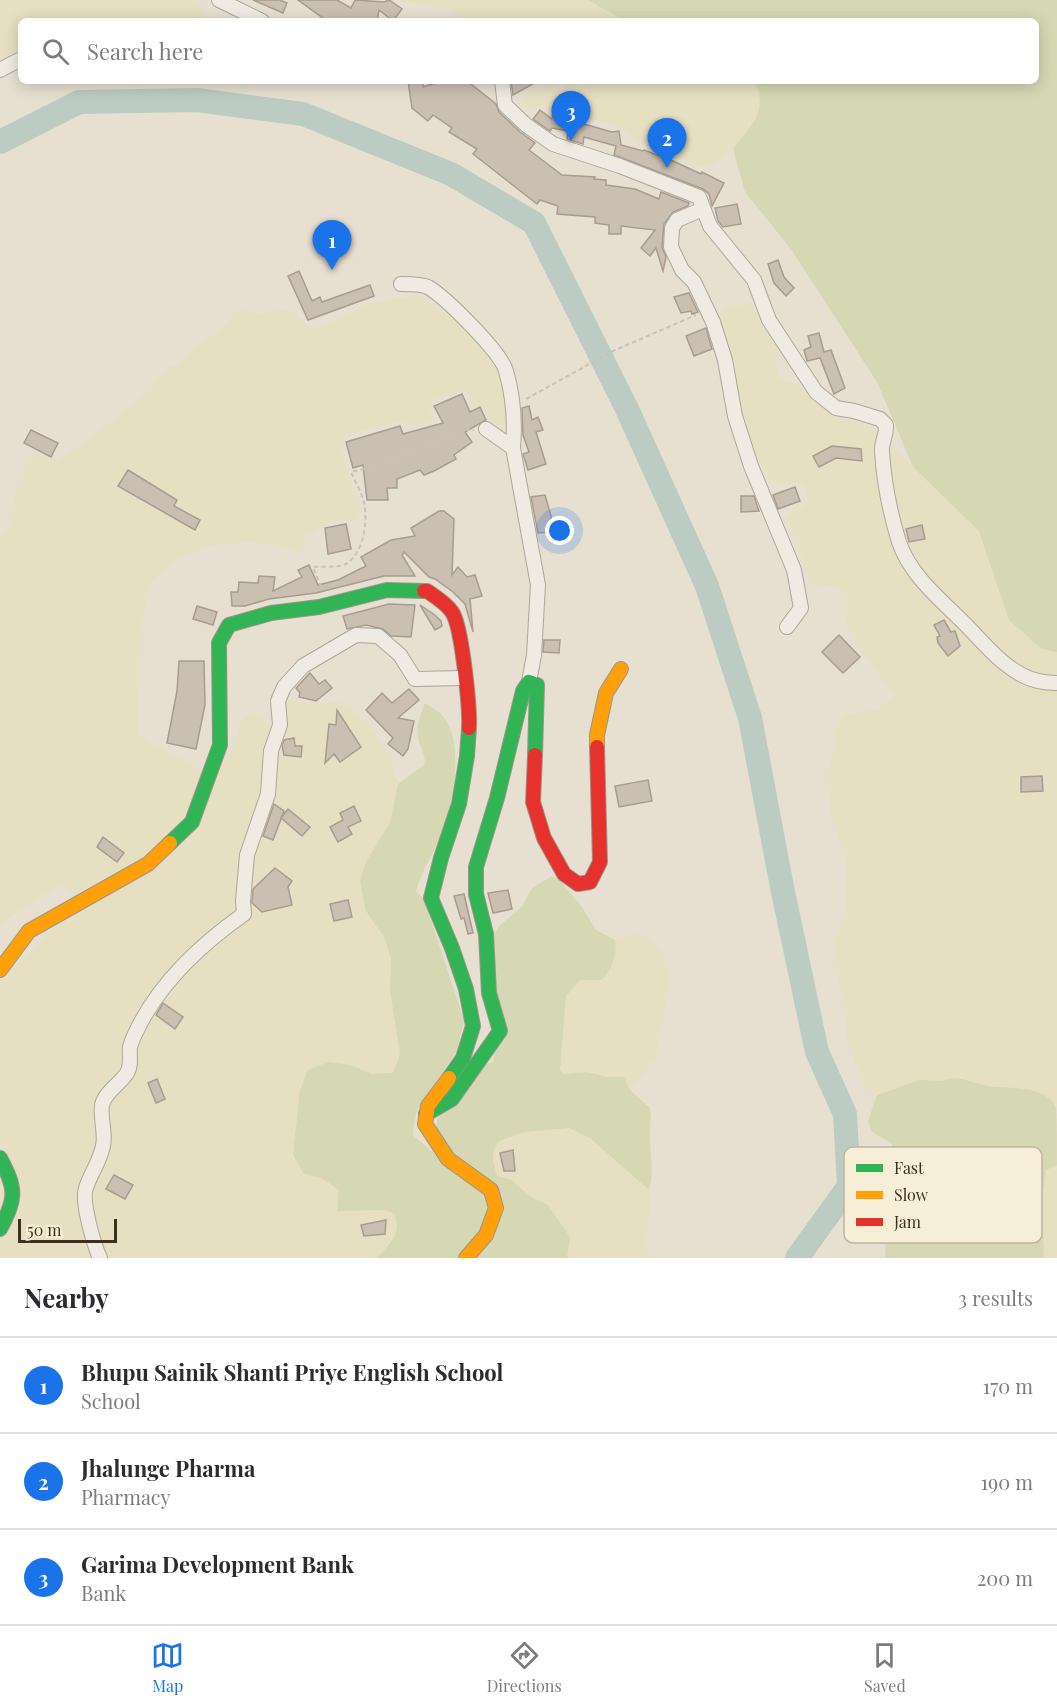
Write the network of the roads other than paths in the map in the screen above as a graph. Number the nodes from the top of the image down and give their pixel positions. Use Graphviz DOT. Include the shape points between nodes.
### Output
graph roads {
  1 [pos="219,0"];
  2 [pos="256,18"];
  3 [pos="18,61"];
  4 [pos="0,70"];
  5 [pos="502,84"];
  6 [pos="703,208"];
  7 [pos="401,284"];
  8 [pos="486,429"];
  9 [pos="513,448"];
  10 [pos="787,627"];
  11 [pos="621,669"];
  12 [pos="463,678"];
  13 [pos="529,682"];
  14 [pos="1057,684"];
  15 [pos="0,970"];
  16 [pos="426,1114"];
  17 [pos="0,1158"];
  18 [pos="0,1229"];
  19 [pos="100,1258"];
  20 [pos="466,1258"];
  1 -- 2 [label="street"];
  3 -- 4 [label="street"];
  5 -- 6 [label="street" via="505,105 553,144 699,197"];
  6 -- 10 [label="street" via="677,220 672,228 671,247 713,322 751,466 794,570 801,608"];
  6 -- 14 [label="street" via="710,226 754,280 769,320 816,393 836,408 880,419 886,425 881,448 890,505 899,543 909,563 998,660 1023,676"];
  7 -- 9 [label="street" via="427,286 470,324 503,364 512,408"];
  8 -- 9 [label="street"];
  9 -- 13 [label="street" via="538,585"];
  11 -- 13 [label="main road" via="606,693 597,735 600,862 590,882 578,884 564,874 544,838 533,802 537,685"];
  12 -- 15 [label="main road" via="454,614 427,591 387,591 229,625 219,643 220,745 192,822 148,864 29,931"];
  12 -- 16 [label="main road" via="469,719 466,771 431,898 466,989 473,1026 464,1058"];
  12 -- 19 [label="street" via="415,679 400,655 378,636 356,635 303,666 284,687 278,701 280,724 271,751 268,794 247,855 244,914 210,939 175,975 136,1032 127,1073 102,1103 104,1142 100,1162 84,1190 93,1242"];
  13 -- 16 [label="main road" via="523,691 476,867 476,894 486,934 489,993 500,1031 452,1099"];
  16 -- 20 [label="main road" via="425,1124 448,1159 491,1190 496,1208 486,1235"];
  17 -- 18 [label="main road" via="12,1181 11,1209"];
}
